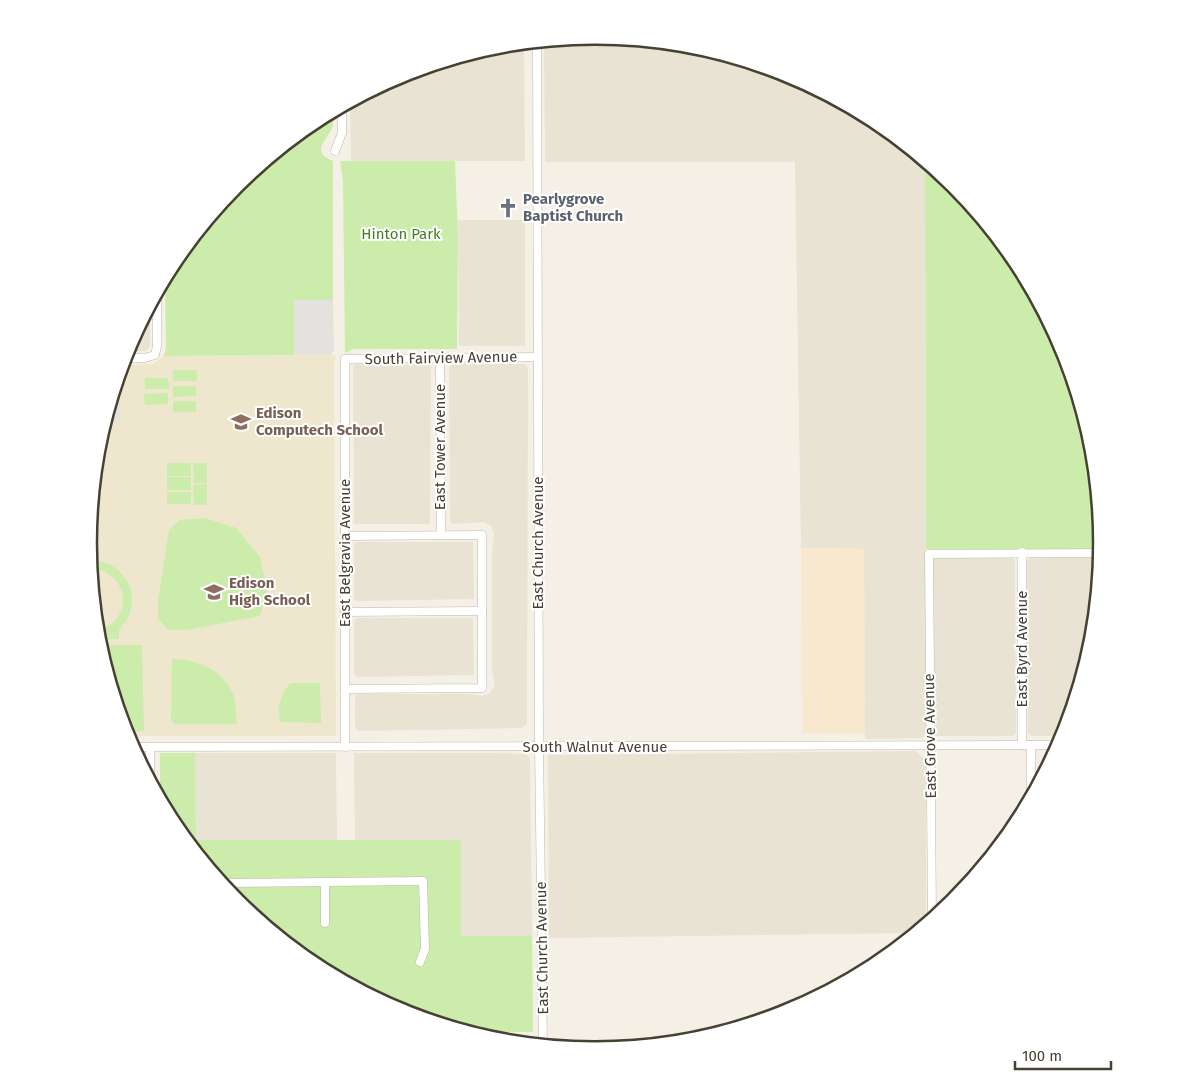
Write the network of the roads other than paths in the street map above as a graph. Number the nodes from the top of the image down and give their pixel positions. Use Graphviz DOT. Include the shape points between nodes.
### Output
graph roads {
  1 [pos="537,48"];
  2 [pos="342,114"];
  3 [pos="335,151"];
  4 [pos="157,307"];
  5 [pos="537,357"];
  6 [pos="133,358"];
  7 [pos="440,358"];
  8 [pos="345,359"];
  9 [pos="441,535"];
  10 [pos="345,536"];
  11 [pos="1022,552"];
  12 [pos="1093,552"];
  13 [pos="482,611"];
  14 [pos="345,612"];
  15 [pos="345,689"];
  16 [pos="1022,745"];
  17 [pos="1031,745"];
  18 [pos="1050,745"];
  19 [pos="930,746"];
  20 [pos="141,747"];
  21 [pos="150,747"];
  22 [pos="345,747"];
  23 [pos="539,747"];
  24 [pos="150,767"];
  25 [pos="1032,782"];
  26 [pos="231,882"];
  27 [pos="325,882"];
  28 [pos="932,909"];
  29 [pos="325,923"];
  30 [pos="420,962"];
  31 [pos="543,1038"];
  1 -- 5 [label="street, East Church Avenue"];
  2 -- 3 [label="street" via="342,133"];
  4 -- 6 [label="street" via="155,355"];
  5 -- 7 [label="street, South Fairview Avenue"];
  5 -- 23 [label="street, East Church Avenue"];
  7 -- 8 [label="street, South Fairview Avenue"];
  7 -- 9 [label="street, East Tower Avenue"];
  8 -- 10 [label="street, East Belgravia Avenue"];
  9 -- 10 [label="street"];
  9 -- 13 [label="street" via="482,535"];
  10 -- 14 [label="street, East Belgravia Avenue"];
  11 -- 12 [label="street"];
  11 -- 16 [label="street, East Byrd Avenue"];
  11 -- 19 [label="street, East Grove Avenue" via="929,554"];
  13 -- 14 [label="street"];
  13 -- 15 [label="street" via="482,688"];
  14 -- 15 [label="street, East Belgravia Avenue"];
  15 -- 22 [label="street, East Belgravia Avenue"];
  16 -- 17 [label="street, South Walnut Avenue"];
  16 -- 19 [label="street, South Walnut Avenue"];
  17 -- 18 [label="street, South Walnut Avenue"];
  17 -- 25 [label="street"];
  19 -- 23 [label="street, South Walnut Avenue"];
  19 -- 28 [label="street, East Grove Avenue"];
  20 -- 21 [label="street, South Walnut Avenue"];
  21 -- 22 [label="street, South Walnut Avenue"];
  21 -- 24 [label="street"];
  22 -- 23 [label="street, South Walnut Avenue"];
  23 -- 31 [label="street, East Church Avenue"];
  26 -- 27 [label="street"];
  27 -- 29 [label="street"];
  27 -- 30 [label="street" via="423,880 425,949"];
}
